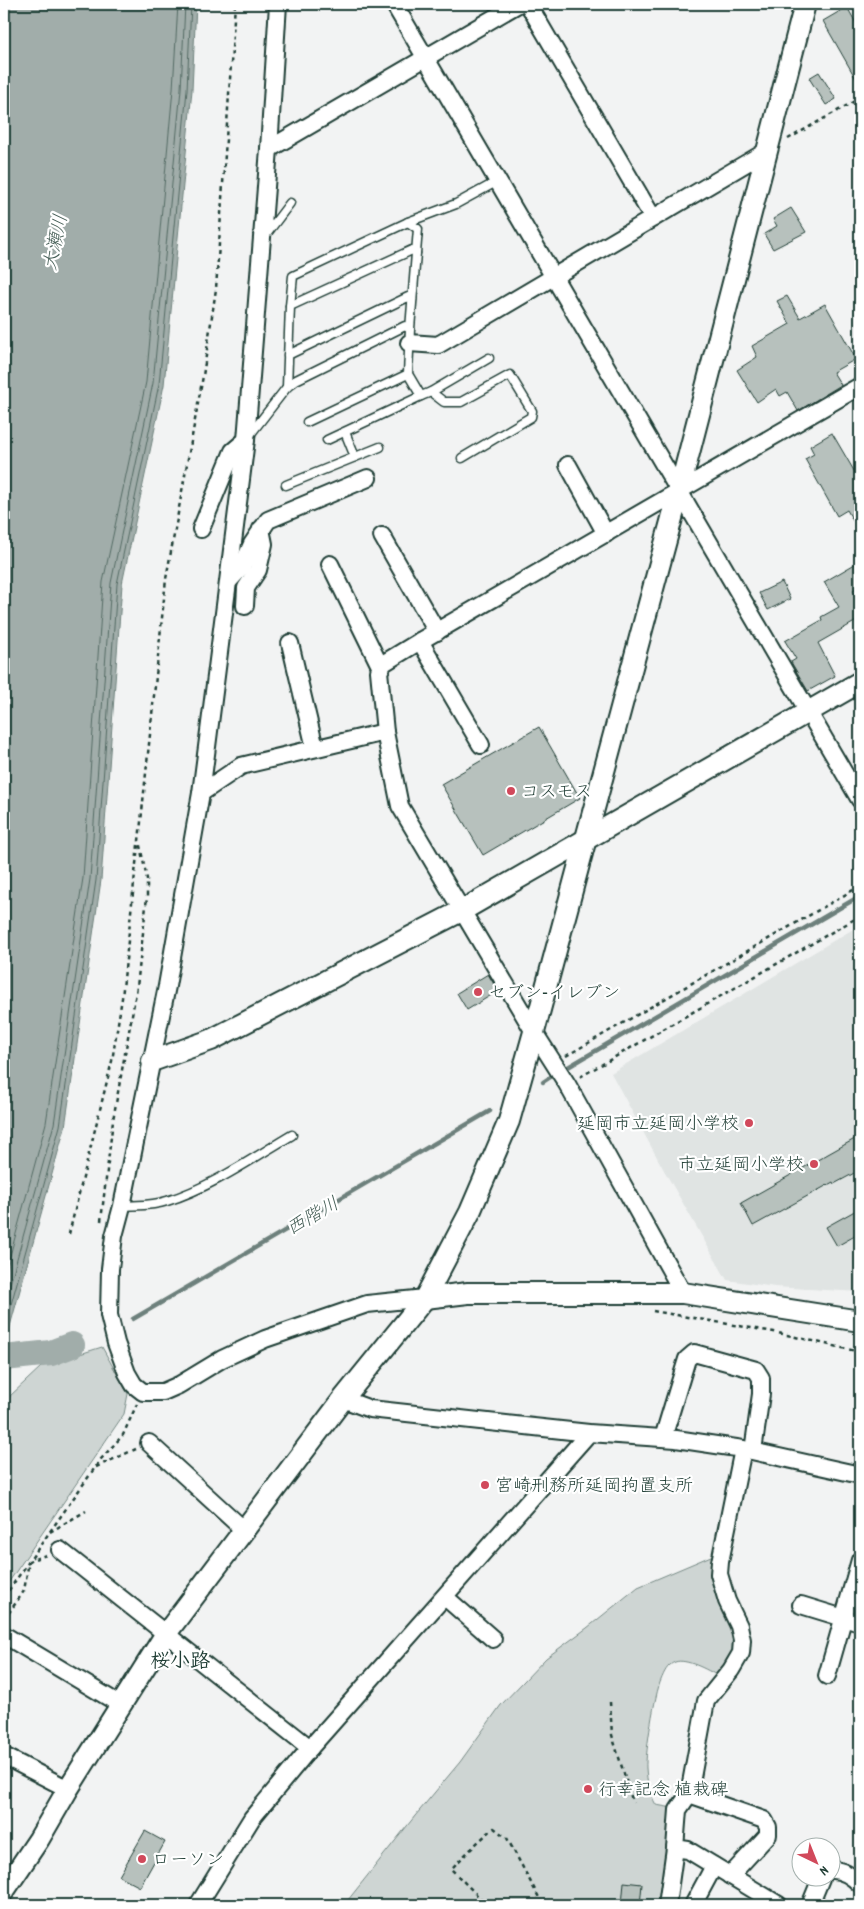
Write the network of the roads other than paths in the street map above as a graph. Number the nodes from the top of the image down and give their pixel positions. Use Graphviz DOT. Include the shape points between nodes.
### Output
graph roads {
  1 [pos="278,4"];
  2 [pos="394,4"];
  3 [pos="518,4"];
  4 [pos="528,4"];
  5 [pos="805,4"];
  6 [pos="424,57"];
  7 [pos="270,149"];
  8 [pos="767,151"];
  9 [pos="498,181"];
  10 [pos="290,203"];
  11 [pos="653,218"];
  12 [pos="408,222"];
  13 [pos="262,239"];
  14 [pos="416,253"];
  15 [pos="554,276"];
  16 [pos="412,300"];
  17 [pos="290,306"];
  18 [pos="410,336"];
  19 [pos="288,355"];
  20 [pos="489,358"];
  21 [pos="408,374"];
  22 [pos="860,386"];
  23 [pos="287,387"];
  24 [pos="431,392"];
  25 [pos="421,396"];
  26 [pos="307,422"];
  27 [pos="345,432"];
  28 [pos="246,440"];
  29 [pos="328,440"];
  30 [pos="380,447"];
  31 [pos="356,457"];
  32 [pos="462,458"];
  33 [pos="568,465"];
  34 [pos="368,478"];
  35 [pos="286,485"];
  36 [pos="679,492"];
  37 [pos="201,529"];
  38 [pos="261,529"];
  39 [pos="606,534"];
  40 [pos="382,536"];
  41 [pos="330,564"];
  42 [pos="229,581"];
  43 [pos="245,606"];
  44 [pos="437,632"];
  45 [pos="420,641"];
  46 [pos="290,643"];
  47 [pos="381,668"];
  48 [pos="860,682"];
  49 [pos="808,712"];
  50 [pos="385,732"];
  51 [pos="480,745"];
  52 [pos="315,748"];
  53 [pos="201,793"];
  54 [pos="860,798"];
  55 [pos="584,841"];
  56 [pos="463,910"];
  57 [pos="534,1032"];
  58 [pos="152,1061"];
  59 [pos="292,1135"];
  60 [pos="122,1206"];
  61 [pos="683,1293"];
  62 [pos="425,1298"];
  63 [pos="860,1322"];
  64 [pos="343,1399"];
  65 [pos="589,1433"];
  66 [pos="663,1438"];
  67 [pos="149,1443"];
  68 [pos="748,1450"];
  69 [pos="860,1476"];
  70 [pos="244,1530"];
  71 [pos="60,1550"];
  72 [pos="860,1560"];
  73 [pos="445,1597"];
  74 [pos="801,1605"];
  75 [pos="844,1618"];
  76 [pos="860,1623"];
  77 [pos="4,1635"];
  78 [pos="165,1635"];
  79 [pos="492,1639"];
  80 [pos="827,1676"];
  81 [pos="121,1705"];
  82 [pos="310,1748"];
  83 [pos="4,1756"];
  84 [pos="68,1789"];
  85 [pos="690,1794"];
  86 [pos="675,1848"];
  87 [pos="714,1866"];
  88 [pos="842,1871"];
  89 [pos="730,1876"];
  90 [pos="860,1884"];
  91 [pos="818,1886"];
  92 [pos="4,1891"];
  93 [pos="198,1905"];
  94 [pos="666,1905"];
  95 [pos="693,1905"];
  96 [pos="779,1905"];
  97 [pos="810,1905"];
  1 -- 7 [label="street"];
  2 -- 6 [label="street"];
  3 -- 6 [label="street"];
  4 -- 11 [label="street"];
  5 -- 8 [label="street"];
  6 -- 7 [label="street"];
  6 -- 9 [label="street"];
  7 -- 13 [label="street"];
  8 -- 11 [label="street"];
  8 -- 36 [label="street"];
  9 -- 12 [label="lane" via="456,204"];
  9 -- 15 [label="street"];
  10 -- 13 [label="lane"];
  11 -- 15 [label="street"];
  12 -- 14 [label="lane" via="418,229"];
  12 -- 17 [label="lane" via="294,276"];
  13 -- 28 [label="street"];
  14 -- 16 [label="lane"];
  14 -- 17 [label="lane" via="412,250"];
  15 -- 18 [label="street" via="438,345"];
  15 -- 36 [label="street"];
  16 -- 18 [label="lane"];
  16 -- 19 [label="lane" via="408,297"];
  17 -- 19 [label="lane"];
  18 -- 21 [label="lane"];
  18 -- 23 [label="lane" via="405,326"];
  19 -- 23 [label="lane"];
  20 -- 24 [label="lane"];
  21 -- 25 [label="lane"];
  21 -- 26 [label="lane"];
  22 -- 36 [label="street"];
  23 -- 28 [label="lane"];
  24 -- 25 [label="lane"];
  24 -- 32 [label="lane" via="444,402 461,402 510,375 532,411 531,417"];
  25 -- 27 [label="lane"];
  27 -- 29 [label="lane"];
  27 -- 31 [label="lane"];
  28 -- 37 [label="street" via="233,452"];
  28 -- 42 [label="street"];
  30 -- 31 [label="lane"];
  31 -- 35 [label="lane"];
  33 -- 39 [label="street"];
  34 -- 38 [label="street" via="268,520"];
  36 -- 39 [label="street"];
  36 -- 49 [label="street"];
  36 -- 55 [label="street"];
  38 -- 42 [label="street" via="242,567"];
  38 -- 43 [label="street" via="264,544 258,570 246,588"];
  39 -- 44 [label="street"];
  40 -- 44 [label="street"];
  41 -- 47 [label="street"];
  42 -- 53 [label="street"];
  44 -- 45 [label="street"];
  45 -- 47 [label="street"];
  45 -- 51 [label="street"];
  46 -- 52 [label="street"];
  47 -- 50 [label="street"];
  48 -- 49 [label="street"];
  49 -- 54 [label="street"];
  49 -- 55 [label="street"];
  50 -- 52 [label="street"];
  50 -- 56 [label="street" via="400,806"];
  52 -- 53 [label="street" via="241,766"];
  53 -- 58 [label="street"];
  55 -- 56 [label="street"];
  55 -- 57 [label="street"];
  56 -- 57 [label="street"];
  56 -- 58 [label="street" via="211,1040"];
  57 -- 61 [label="street" via="567,1084"];
  57 -- 62 [label="street" via="509,1121 470,1212"];
  58 -- 60 [label="street"];
  59 -- 60 [label="lane" via="213,1181 168,1201"];
  60 -- 62 [label="street" via="114,1236 108,1288 109,1315 127,1372 134,1385 143,1392 163,1392 265,1339 367,1304"];
  61 -- 62 [label="street" via="468,1292"];
  61 -- 63 [label="street"];
  62 -- 64 [label="street"];
  64 -- 65 [label="street" via="370,1409"];
  64 -- 70 [label="street"];
  65 -- 66 [label="street"];
  65 -- 73 [label="street"];
  66 -- 68 [label="street"];
  66 -- 68 [label="street" via="686,1359 694,1352 756,1370 761,1378"];
  67 -- 70 [label="street"];
  68 -- 69 [label="street"];
  68 -- 85 [label="street" via="719,1574 739,1626 741,1652 706,1701"];
  70 -- 78 [label="street"];
  71 -- 78 [label="street"];
  72 -- 75 [label="street"];
  73 -- 79 [label="street"];
  73 -- 82 [label="street"];
  74 -- 75 [label="street"];
  75 -- 76 [label="street"];
  75 -- 80 [label="street"];
  77 -- 81 [label="street"];
  78 -- 81 [label="street"];
  78 -- 82 [label="street"];
  81 -- 84 [label="street"];
  82 -- 93 [label="street" via="252,1818"];
  83 -- 84 [label="street"];
  84 -- 92 [label="street"];
  85 -- 86 [label="street" via="678,1810"];
  85 -- 89 [label="street" via="764,1820 768,1827 768,1835"];
  86 -- 87 [label="street" via="688,1850"];
  86 -- 94 [label="street"];
  87 -- 89 [label="street"];
  87 -- 95 [label="street"];
  88 -- 90 [label="street"];
  89 -- 96 [label="street"];
  91 -- 97 [label="street"];
}
